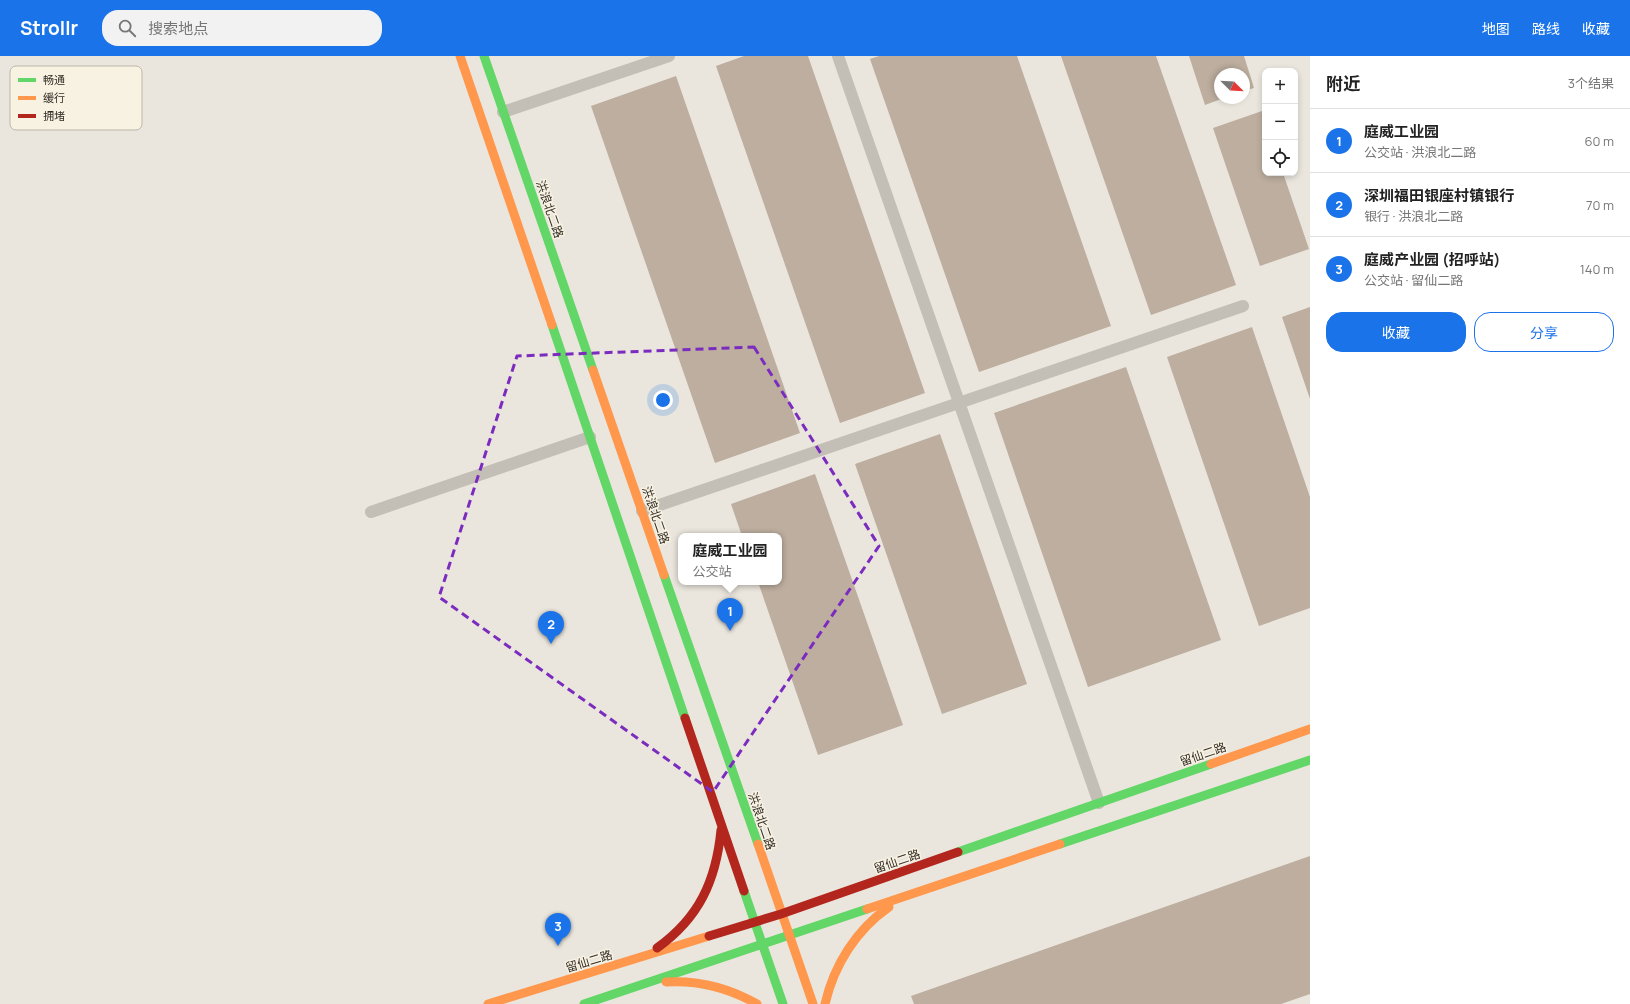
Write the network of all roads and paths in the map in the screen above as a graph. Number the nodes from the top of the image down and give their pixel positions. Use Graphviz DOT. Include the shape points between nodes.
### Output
graph roads {
  1 [pos="460,56"];
  2 [pos="484,56"];
  3 [pos="669,56"];
  4 [pos="838,56"];
  5 [pos="503,112"];
  6 [pos="1243,306"];
  7 [pos="959,403"];
  8 [pos="590,437"];
  9 [pos="642,511"];
  10 [pos="371,512"];
  11 [pos="1310,729"];
  12 [pos="1310,760"];
  13 [pos="1098,803"];
  14 [pos="721,821"];
  15 [pos="908,896"];
  16 [pos="781,914"];
  17 [pos="755,922"];
  18 [pos="789,936"];
  19 [pos="763,944"];
  20 [pos="644,956"];
  21 [pos="645,984"];
  22 [pos="488,1004"];
  23 [pos="584,1004"];
  24 [pos="757,1004"];
  25 [pos="783,1004"];
  26 [pos="812,1004"];
  27 [pos="825,1004"];
  1 -- 8 [label="main road"];
  2 -- 5 [label="main road, 洪浪北二路"];
  3 -- 5 [label="lane"];
  4 -- 7 [label="lane"];
  5 -- 9 [label="main road, 洪浪北二路"];
  6 -- 7 [label="lane"];
  7 -- 9 [label="lane"];
  7 -- 13 [label="lane"];
  8 -- 10 [label="lane"];
  8 -- 14 [label="main road"];
  9 -- 16 [label="main road, 洪浪北二路"];
  11 -- 13 [label="main road, 留仙二路"];
  12 -- 15 [label="main road"];
  13 -- 16 [label="main road, 留仙二路"];
  14 -- 17 [label="main road"];
  14 -- 20 [label="main road" via="720,851 701,901 688,922 668,942"];
  15 -- 18 [label="main road"];
  15 -- 27 [label="main road" via="883,910 847,950 837,969"];
  16 -- 17 [label="main road, 留仙二路"];
  16 -- 18 [label="main road, 洪浪北二路"];
  17 -- 19 [label="main road"];
  17 -- 20 [label="main road, 留仙二路"];
  18 -- 19 [label="main road"];
  18 -- 26 [label="main road, 洪浪北二路"];
  19 -- 21 [label="main road"];
  19 -- 25 [label="main road"];
  20 -- 22 [label="main road, 留仙二路"];
  21 -- 23 [label="main road"];
  21 -- 24 [label="main road" via="676,981 705,985 730,992"];
}
